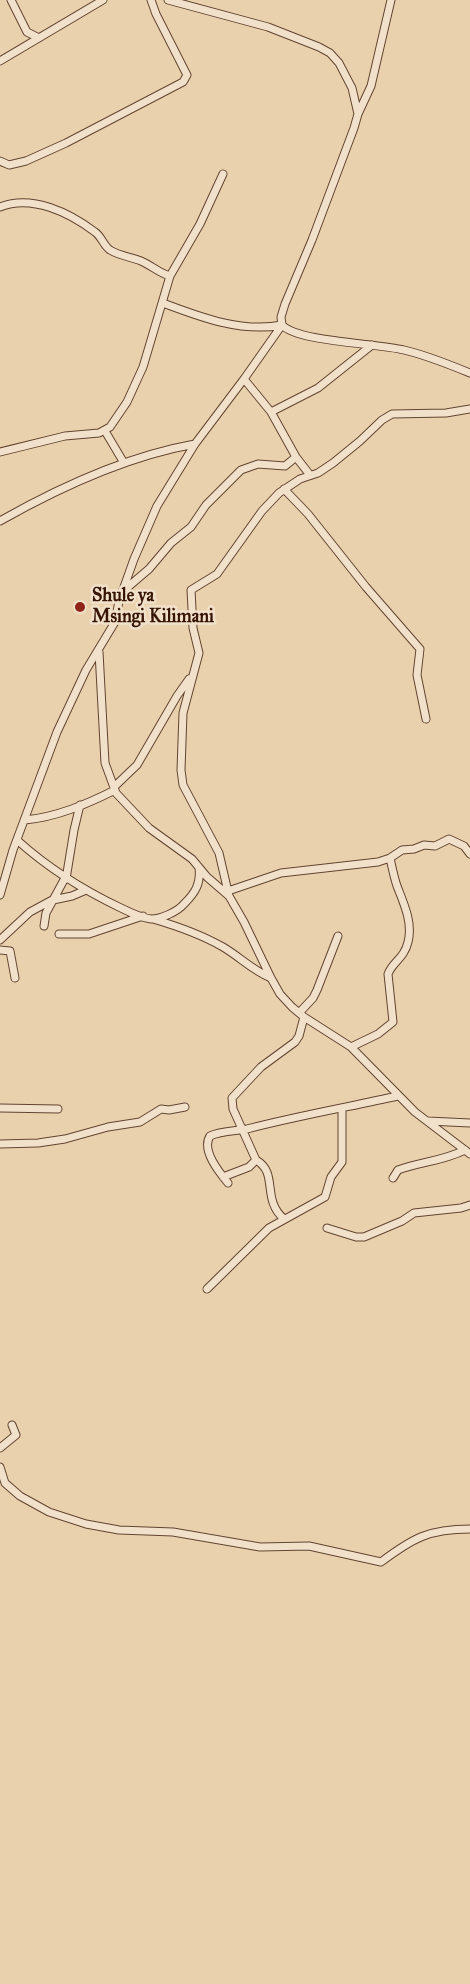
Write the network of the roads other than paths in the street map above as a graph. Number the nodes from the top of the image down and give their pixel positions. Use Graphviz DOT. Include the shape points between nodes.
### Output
graph roads {
  1 [pos="10,0"];
  2 [pos="103,0"];
  3 [pos="151,0"];
  4 [pos="168,0"];
  5 [pos="392,0"];
  6 [pos="39,38"];
  7 [pos="0,61"];
  8 [pos="358,114"];
  9 [pos="0,160"];
  10 [pos="223,174"];
  11 [pos="0,207"];
  12 [pos="170,276"];
  13 [pos="163,303"];
  14 [pos="282,325"];
  15 [pos="372,345"];
  16 [pos="470,373"];
  17 [pos="244,379"];
  18 [pos="470,409"];
  19 [pos="271,412"];
  20 [pos="105,431"];
  21 [pos="195,444"];
  22 [pos="0,452"];
  23 [pos="296,457"];
  24 [pos="123,463"];
  25 [pos="310,476"];
  26 [pos="284,489"];
  27 [pos="0,521"];
  28 [pos="122,592"];
  29 [pos="99,652"];
  30 [pos="196,670"];
  31 [pos="426,719"];
  32 [pos="114,788"];
  33 [pos="80,805"];
  34 [pos="26,820"];
  35 [pos="17,840"];
  36 [pos="470,854"];
  37 [pos="390,858"];
  38 [pos="199,866"];
  39 [pos="66,878"];
  40 [pos="86,890"];
  41 [pos="228,893"];
  42 [pos="0,895"];
  43 [pos="54,900"];
  44 [pos="143,916"];
  45 [pos="151,919"];
  46 [pos="44,926"];
  47 [pos="60,934"];
  48 [pos="338,936"];
  49 [pos="0,940"];
  50 [pos="0,950"];
  51 [pos="15,978"];
  52 [pos="270,978"];
  53 [pos="302,1015"];
  54 [pos="351,1047"];
  55 [pos="398,1096"];
  56 [pos="185,1107"];
  57 [pos="0,1108"];
  58 [pos="342,1108"];
  59 [pos="58,1109"];
  60 [pos="426,1120"];
  61 [pos="470,1123"];
  62 [pos="242,1130"];
  63 [pos="0,1144"];
  64 [pos="468,1152"];
  65 [pos="256,1160"];
  66 [pos="393,1178"];
  67 [pos="470,1205"];
  68 [pos="284,1219"];
  69 [pos="327,1228"];
  70 [pos="207,1289"];
  71 [pos="12,1425"];
  72 [pos="0,1448"];
  73 [pos="0,1467"];
  74 [pos="2,1481"];
  75 [pos="470,1529"];
  1 -- 6 [label="street" via="27,32"];
  2 -- 6 [label="street"];
  3 -- 9 [label="street" via="187,75 183,82 26,161 9,165"];
  4 -- 8 [label="street" via="268,27 330,53 345,73"];
  5 -- 8 [label="street" via="371,86"];
  6 -- 7 [label="street"];
  8 -- 14 [label="street" via="345,158 285,304"];
  10 -- 12 [label="street"];
  11 -- 12 [label="street" via="24,203 52,207 95,232 112,251"];
  12 -- 13 [label="street"];
  13 -- 14 [label="street" via="245,327"];
  13 -- 20 [label="street" via="133,390"];
  14 -- 15 [label="street" via="306,337"];
  14 -- 17 [label="street"];
  15 -- 16 [label="street" via="405,350"];
  15 -- 19 [label="street" via="318,388"];
  17 -- 19 [label="street"];
  17 -- 21 [label="street"];
  18 -- 25 [label="street" via="392,414 333,463"];
  19 -- 23 [label="street"];
  20 -- 22 [label="street"];
  20 -- 24 [label="street"];
  21 -- 24 [label="street"];
  21 -- 28 [label="street" via="157,506"];
  23 -- 25 [label="street"];
  23 -- 28 [label="street" via="285,466 263,463 242,470 206,505 191,527"];
  24 -- 27 [label="street"];
  25 -- 26 [label="street"];
  26 -- 30 [label="street" via="262,511 217,574 191,590 193,628 199,650"];
  26 -- 31 [label="street" via="420,649 417,675"];
  28 -- 29 [label="street" via="115,622"];
  29 -- 32 [label="street" via="105,763"];
  29 -- 34 [label="street" via="73,695"];
  30 -- 32 [label="street" via="137,765"];
  30 -- 41 [label="street" via="183,714 183,785 219,853"];
  32 -- 33 [label="street"];
  32 -- 38 [label="street" via="149,828"];
  33 -- 34 [label="street" via="50,817"];
  33 -- 39 [label="street"];
  34 -- 35 [label="street"];
  35 -- 39 [label="street"];
  35 -- 42 [label="street"];
  36 -- 37 [label="street" via="464,846 449,839 435,846 402,850"];
  37 -- 41 [label="street" via="281,873"];
  37 -- 54 [label="street" via="410,927 404,953 388,974 393,1022"];
  38 -- 41 [label="street"];
  38 -- 45 [label="street" via="198,888 182,907"];
  39 -- 40 [label="street"];
  39 -- 43 [label="street"];
  40 -- 43 [label="street"];
  40 -- 44 [label="street"];
  41 -- 52 [label="street"];
  43 -- 46 [label="street"];
  43 -- 49 [label="street" via="30,912"];
  44 -- 45 [label="street"];
  44 -- 47 [label="street" via="94,933"];
  45 -- 52 [label="street" via="205,938"];
  48 -- 53 [label="street" via="317,990"];
  50 -- 51 [label="street" via="10,951"];
  52 -- 53 [label="street"];
  53 -- 54 [label="street"];
  53 -- 62 [label="street" via="295,1042 261,1067 232,1098"];
  54 -- 55 [label="street"];
  55 -- 58 [label="street"];
  55 -- 60 [label="street"];
  56 -- 63 [label="street" via="161,1109 140,1122 65,1139"];
  57 -- 59 [label="street"];
  58 -- 62 [label="street"];
  58 -- 68 [label="street" via="342,1162 331,1177 325,1197"];
  60 -- 61 [label="street"];
  60 -- 64 [label="street"];
  62 -- 65 [label="street"];
  62 -- 65 [label="street" via="214,1134 208,1139 216,1167 226,1180"];
  64 -- 66 [label="street" via="398,1170"];
  65 -- 68 [label="street" via="269,1174 270,1197"];
  67 -- 69 [label="street" via="414,1213 364,1237"];
  68 -- 70 [label="street" via="261,1235"];
  71 -- 72 [label="street" via="16,1436"];
  73 -- 74 [label="street"];
  74 -- 75 [label="street" via="33,1505 86,1524 260,1546 309,1546 381,1562 422,1535"];
}
